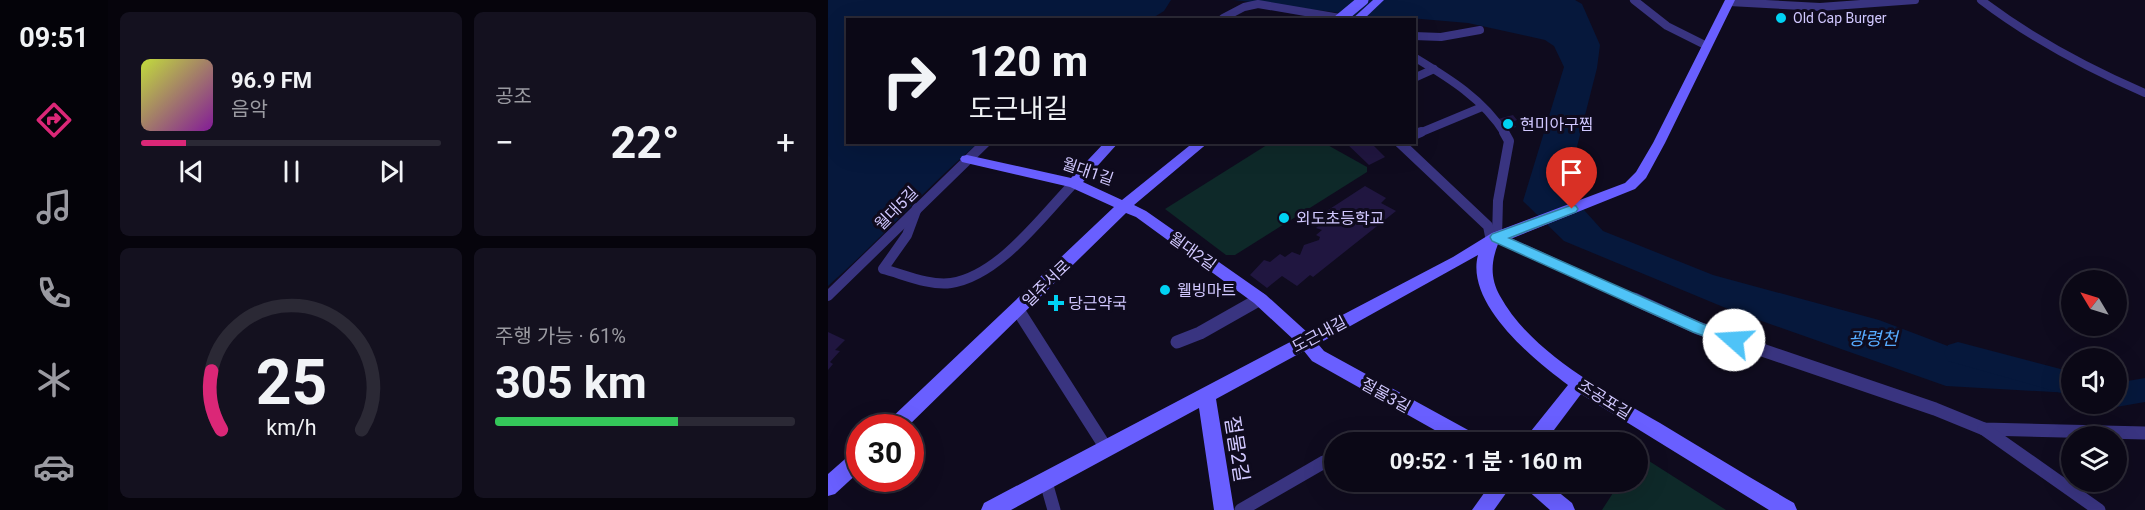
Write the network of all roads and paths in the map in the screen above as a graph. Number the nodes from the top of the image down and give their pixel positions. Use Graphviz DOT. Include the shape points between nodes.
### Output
graph roads {
  1 [pos="1363,0"];
  2 [pos="1379,0"];
  3 [pos="1634,0"];
  4 [pos="1915,0"];
  5 [pos="1981,0"];
  6 [pos="1730,1"];
  7 [pos="1301,10"];
  8 [pos="1228,18"];
  9 [pos="1292,18"];
  10 [pos="1341,18"];
  11 [pos="1343,18"];
  12 [pos="1356,18"];
  13 [pos="1480,30"];
  14 [pos="1416,36"];
  15 [pos="1707,46"];
  16 [pos="1416,58"];
  17 [pos="1434,69"];
  18 [pos="1416,77"];
  19 [pos="2145,93"];
  20 [pos="1482,107"];
  21 [pos="1416,134"];
  22 [pos="984,144"];
  23 [pos="1111,144"];
  24 [pos="1201,144"];
  25 [pos="1401,144"];
  26 [pos="967,159"];
  27 [pos="1074,183"];
  28 [pos="1125,205"];
  29 [pos="916,208"];
  30 [pos="1494,239"];
  31 [pos="828,296"];
  32 [pos="1260,299"];
  33 [pos="1018,310"];
  34 [pos="1306,341"];
  35 [pos="1177,342"];
  36 [pos="1579,384"];
  37 [pos="1206,394"];
  38 [pos="907,414"];
  39 [pos="1984,429"];
  40 [pos="1454,432"];
  41 [pos="1542,432"];
  42 [pos="2145,433"];
  43 [pos="1106,448"];
  44 [pos="1324,462"];
  45 [pos="846,471"];
  46 [pos="1046,482"];
  47 [pos="828,487"];
  48 [pos="1496,492"];
  49 [pos="1544,492"];
  50 [pos="991,510"];
  51 [pos="1054,510"];
  52 [pos="1224,510"];
  53 [pos="1241,510"];
  54 [pos="1482,510"];
  55 [pos="1565,510"];
  56 [pos="1787,510"];
  57 [pos="2099,510"];
  1 -- 10 [label="street, bridge"];
  2 -- 12 [label="street"];
  3 -- 15 [label="street" via="1667,26"];
  4 -- 6 [label="street" via="1820,7"];
  5 -- 19 [label="street" via="2016,27"];
  6 -- 15 [label="street"];
  7 -- 8 [label="street" via="1258,4 1244,7"];
  7 -- 9 [label="street"];
  7 -- 11 [label="street"];
  13 -- 14 [label="street" via="1441,37"];
  15 -- 30 [label="street, 도근내길" via="1641,175 1630,186"];
  16 -- 17 [label="street"];
  17 -- 18 [label="street"];
  17 -- 20 [label="street" via="1449,77"];
  20 -- 21 [label="street"];
  20 -- 30 [label="street" via="1509,141 1495,209"];
  22 -- 26 [label="street, 월대5길"];
  23 -- 27 [label="street"];
  24 -- 28 [label="street, 일주서로"];
  25 -- 30 [label="street" via="1488,226"];
  26 -- 27 [label="street, 월대1길"];
  26 -- 29 [label="street, 월대5길"];
  27 -- 28 [label="street, 월대1길"];
  27 -- 29 [label="street" via="993,267 949,284 883,269 907,235"];
  28 -- 32 [label="street, 월대2길"];
  28 -- 33 [label="street, 일주서로"];
  29 -- 31 [label="street, 월대5길"];
  30 -- 34 [label="street, 도근내길"];
  30 -- 36 [label="street, 조공포길" via="1484,264 1485,276 1502,312 1536,351"];
  30 -- 39 [label="street" via="1698,328"];
  32 -- 34 [label="street, 월대2길"];
  32 -- 35 [label="street"];
  33 -- 38 [label="street, 일주서로"];
  33 -- 43 [label="street"];
  34 -- 37 [label="street, 도근내길"];
  34 -- 40 [label="street, 절물3길" via="1318,356"];
  36 -- 41 [label="street"];
  36 -- 56 [label="street, 조공포길"];
  37 -- 43 [label="street, 도근내길"];
  37 -- 52 [label="street, 절물2길"];
  39 -- 42 [label="street"];
  39 -- 57 [label="street"];
  43 -- 46 [label="street, 도근내길"];
  44 -- 53 [label="street"];
  45 -- 47 [label="street"];
  46 -- 50 [label="street, 도근내길"];
  46 -- 51 [label="street"];
  48 -- 54 [label="street"];
  49 -- 55 [label="street"];
}
